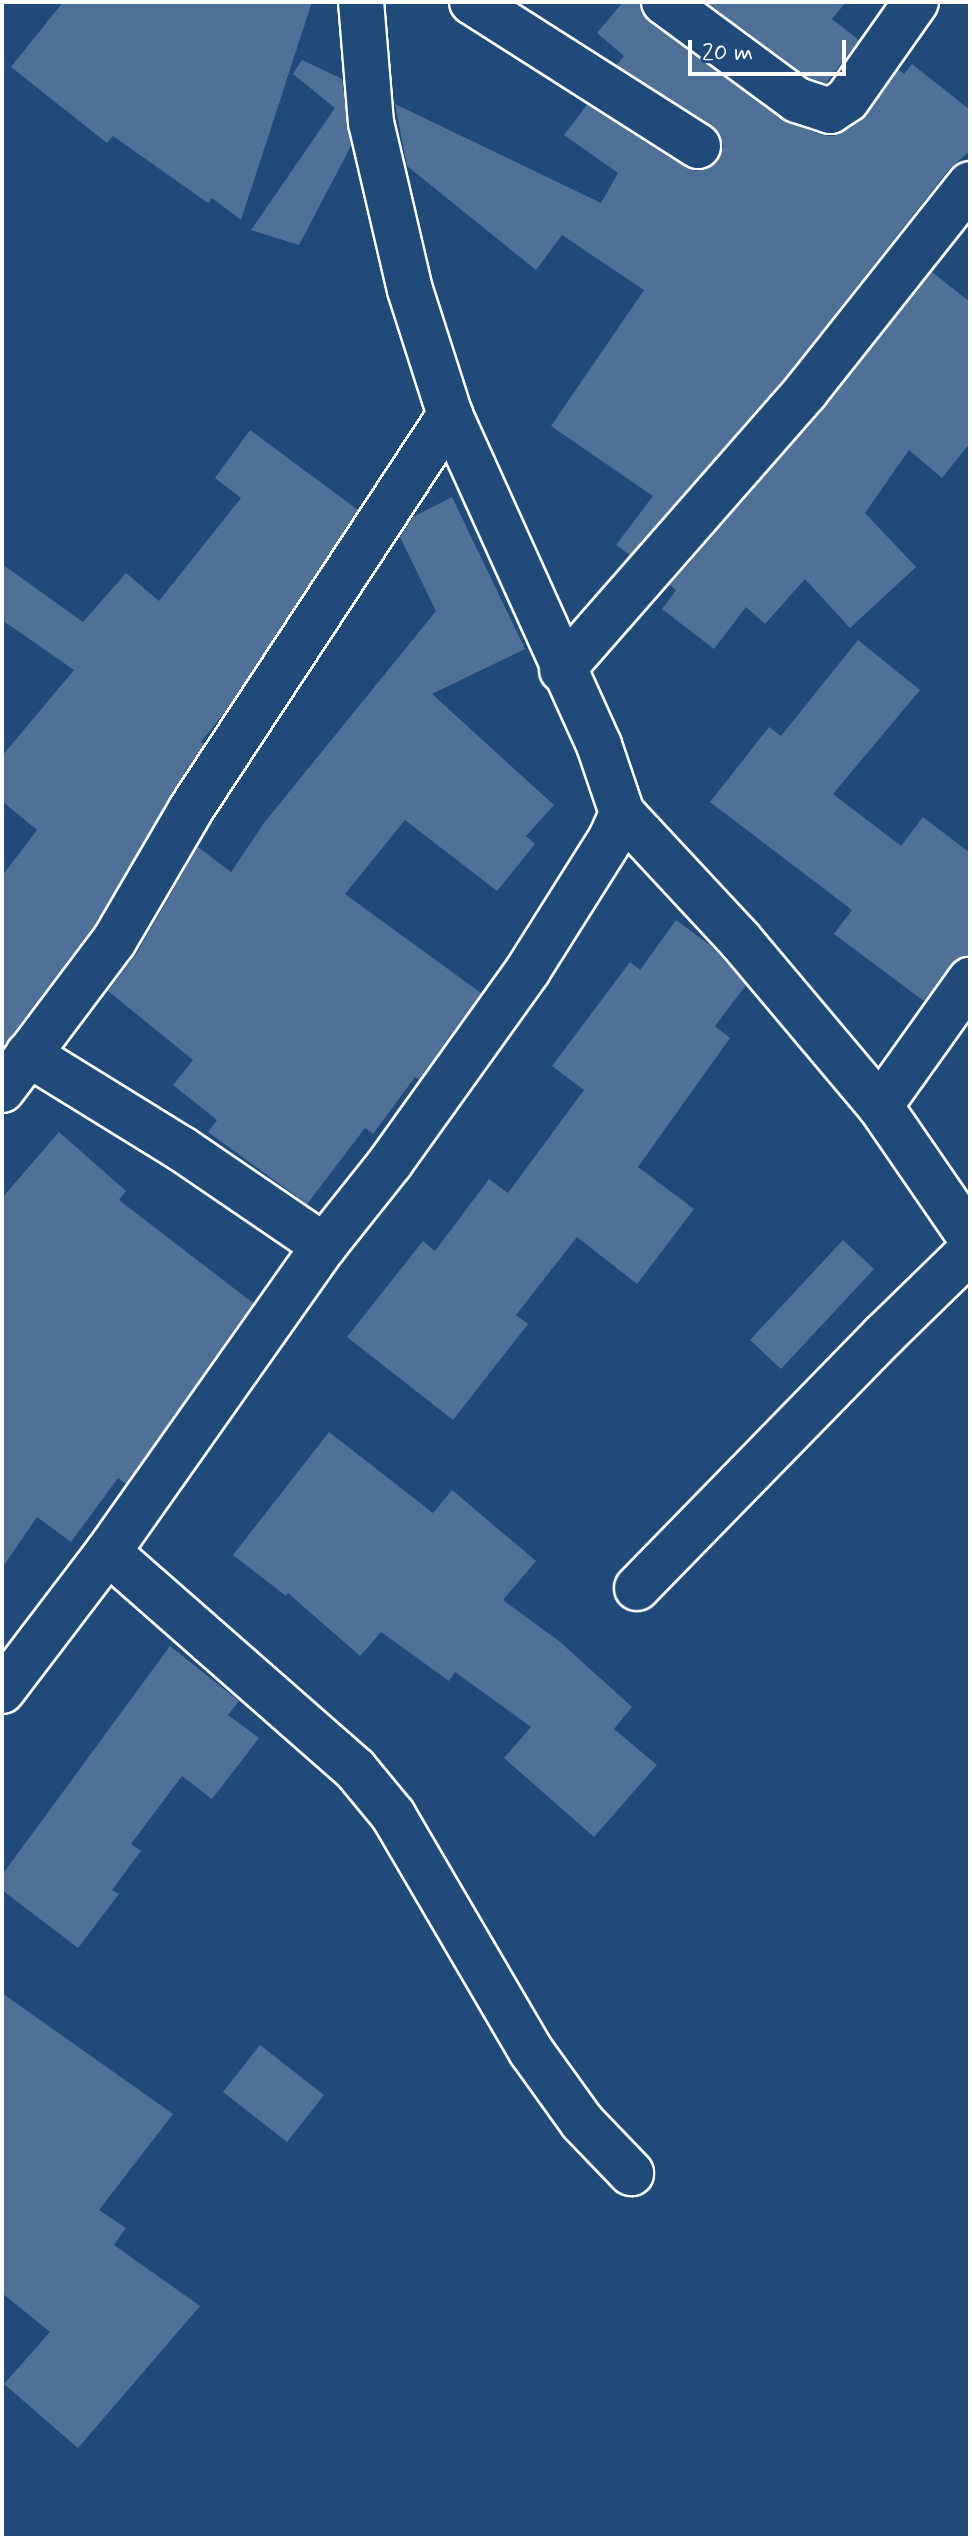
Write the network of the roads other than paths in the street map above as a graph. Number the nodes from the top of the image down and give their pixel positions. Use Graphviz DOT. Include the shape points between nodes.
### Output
graph roads {
  1 [pos="361,2"];
  2 [pos="472,2"];
  3 [pos="664,2"];
  4 [pos="916,2"];
  5 [pos="698,146"];
  6 [pos="970,184"];
  7 [pos="450,415"];
  8 [pos="562,670"];
  9 [pos="622,813"];
  10 [pos="970,980"];
  11 [pos="28,1054"];
  12 [pos="2,1090"];
  13 [pos="880,1106"];
  14 [pos="970,1237"];
  15 [pos="324,1246"];
  16 [pos="970,1251"];
  17 [pos="108,1552"];
  18 [pos="637,1588"];
  19 [pos="2,1691"];
  20 [pos="631,2173"];
  1 -- 7 [label="street" via="371,123 410,290"];
  2 -- 5 [label="street"];
  3 -- 4 [label="street" via="797,100 830,111 847,100"];
  6 -- 8 [label="street" via="806,391"];
  7 -- 8 [label="street"];
  7 -- 11 [label="street" via="191,809 114,941"];
  8 -- 9 [label="street" via="599,745"];
  9 -- 13 [label="street" via="740,940"];
  9 -- 15 [label="street" via="528,970"];
  10 -- 13 [label="street"];
  11 -- 12 [label="street"];
  11 -- 15 [label="street" via="182,1149"];
  13 -- 14 [label="street"];
  15 -- 17 [label="street"];
  16 -- 18 [label="street"];
  17 -- 19 [label="street"];
  17 -- 20 [label="street" via="355,1769 393,1815 531,2051 582,2122"];
}
